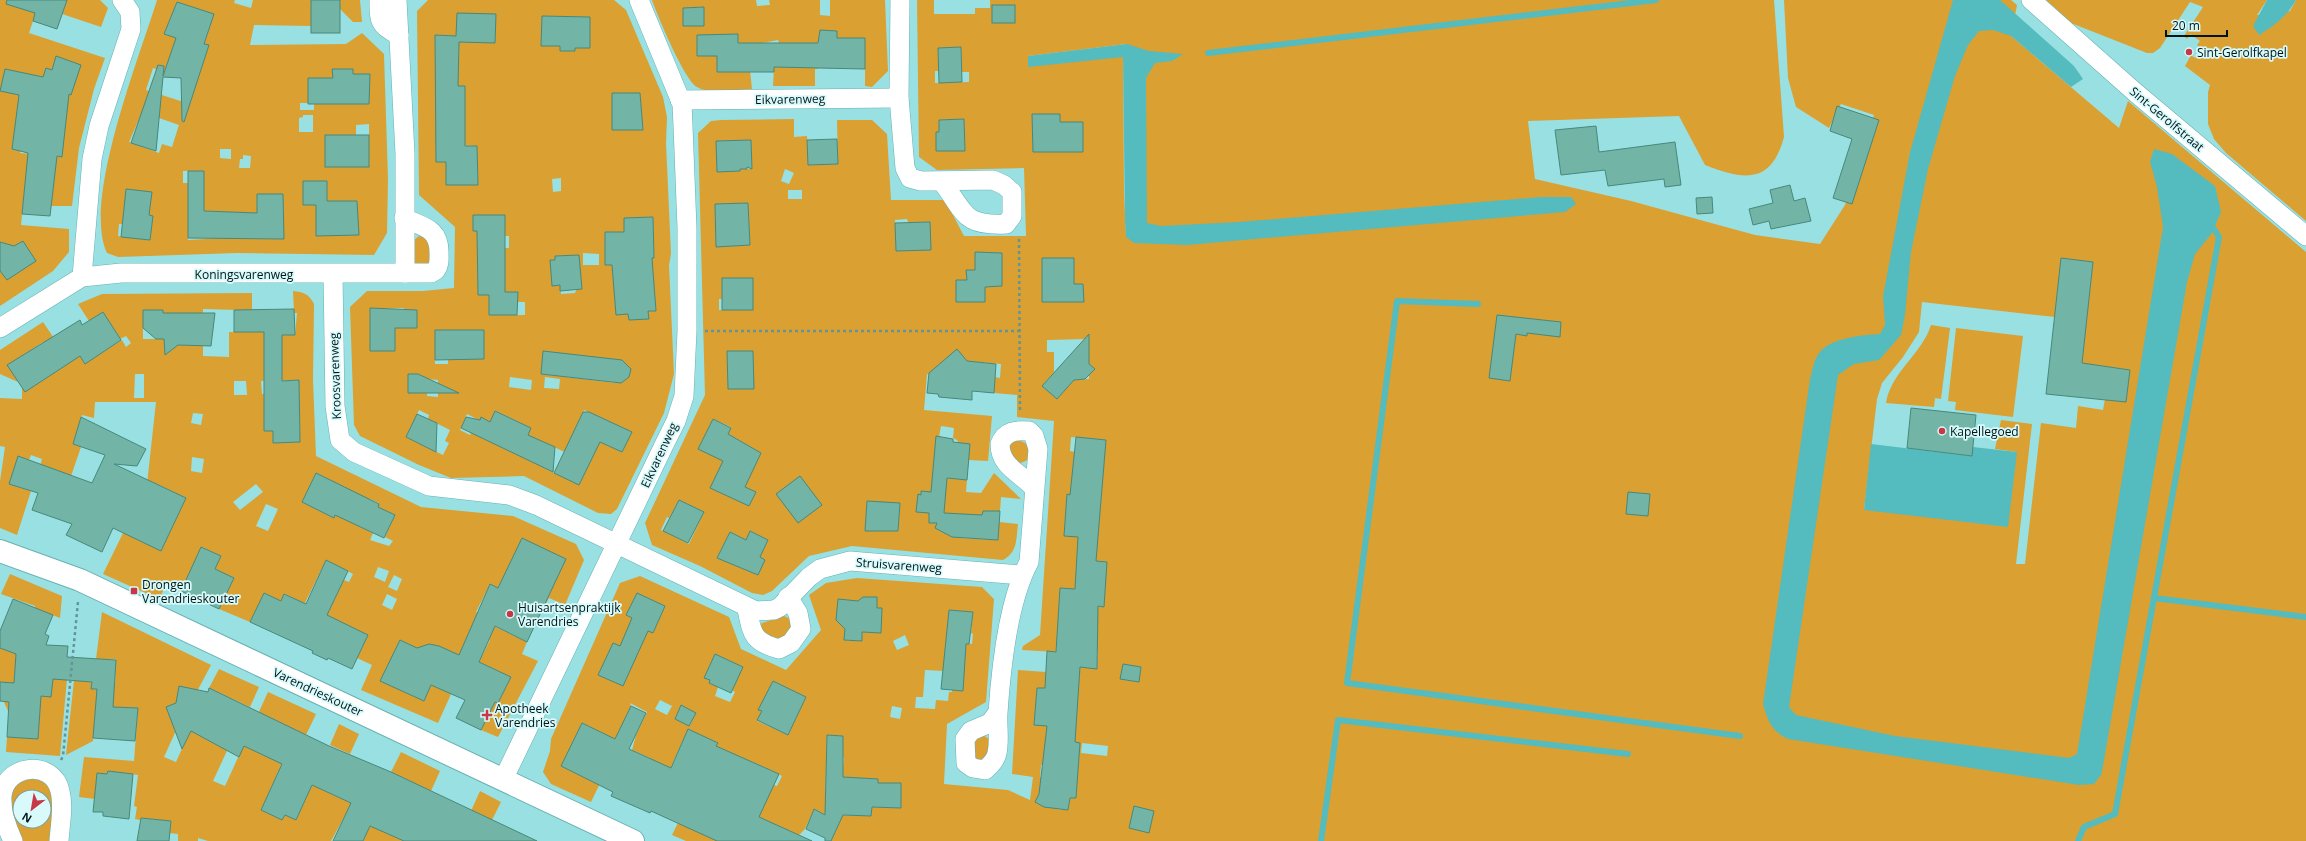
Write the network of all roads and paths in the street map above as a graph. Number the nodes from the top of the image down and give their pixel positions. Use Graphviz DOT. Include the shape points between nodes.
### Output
graph roads {
  1 [pos="379,0"];
  2 [pos="398,0"];
  3 [pos="639,0"];
  4 [pos="900,0"];
  5 [pos="2031,0"];
  6 [pos="131,4"];
  7 [pos="399,35"];
  8 [pos="899,98"];
  9 [pos="680,100"];
  10 [pos="942,182"];
  11 [pos="1012,216"];
  12 [pos="404,218"];
  13 [pos="2306,236"];
  14 [pos="405,273"];
  15 [pos="333,274"];
  16 [pos="82,277"];
  17 [pos="0,328"];
  18 [pos="687,331"];
  19 [pos="1020,331"];
  20 [pos="1021,430"];
  21 [pos="1034,488"];
  22 [pos="618,545"];
  23 [pos="0,551"];
  24 [pos="1022,575"];
  25 [pos="80,580"];
  26 [pos="788,597"];
  27 [pos="747,609"];
  28 [pos="998,712"];
  29 [pos="52,776"];
  30 [pos="503,780"];
  31 [pos="13,841"];
  32 [pos="59,841"];
  33 [pos="633,841"];
  1 -- 7 [label="street" via="380,21 387,30"];
  2 -- 7 [label="street"];
  3 -- 9 [label="street, Eikvarenweg"];
  4 -- 8 [label="street"];
  5 -- 13 [label="street, Sint-Gerolfstraat" via="2136,93"];
  6 -- 16 [label="street" via="131,28 99,126 92,159"];
  7 -- 12 [label="street" via="405,154"];
  8 -- 9 [label="street, Eikvarenweg"];
  8 -- 10 [label="street" via="905,168 910,178"];
  9 -- 18 [label="street, Eikvarenweg" via="687,220"];
  10 -- 11 [label="street" via="971,221 991,225 1006,224"];
  10 -- 11 [label="street" via="993,180 1004,185 1012,192"];
  11 -- 19 [label="path" via="1019,236"];
  12 -- 14 [label="street"];
  12 -- 14 [label="street, Koningsvarenweg" via="435,233 439,241 439,262 436,270 431,273"];
  14 -- 15 [label="street, Koningsvarenweg"];
  15 -- 16 [label="street, Koningsvarenweg" via="121,273"];
  15 -- 22 [label="street, Kroosvarenweg" via="335,406 340,440 354,452 429,486 509,495 566,518"];
  16 -- 17 [label="street, Koningsvarenweg"];
  18 -- 19 [label="path"];
  18 -- 22 [label="street, Eikvarenweg" via="684,396 676,420"];
  19 -- 20 [label="path"];
  20 -- 21 [label="street" via="1029,431 1037,443"];
  20 -- 21 [label="street" via="1007,434 1002,439 1000,451 1003,461"];
  21 -- 24 [label="street" via="1029,562"];
  22 -- 27 [label="street, Struisvarenweg"];
  22 -- 30 [label="street, Eikvarenweg"];
  23 -- 25 [label="street, Varendrieskouter"];
  24 -- 26 [label="street, Struisvarenweg" via="850,562 820,569"];
  24 -- 28 [label="street" via="1006,638"];
  25 -- 29 [label="path" via="63,756"];
  25 -- 30 [label="street, Varendrieskouter"];
  26 -- 27 [label="street, Struisvarenweg" via="774,610"];
  26 -- 27 [label="street" via="798,613 801,629 791,643 779,649 758,640 753,635"];
  29 -- 31 [label="street" via="31,768 16,773 7,781 2,796 7,828"];
  29 -- 32 [label="street" via="60,790"];
  30 -- 33 [label="street, Varendrieskouter"];
}
